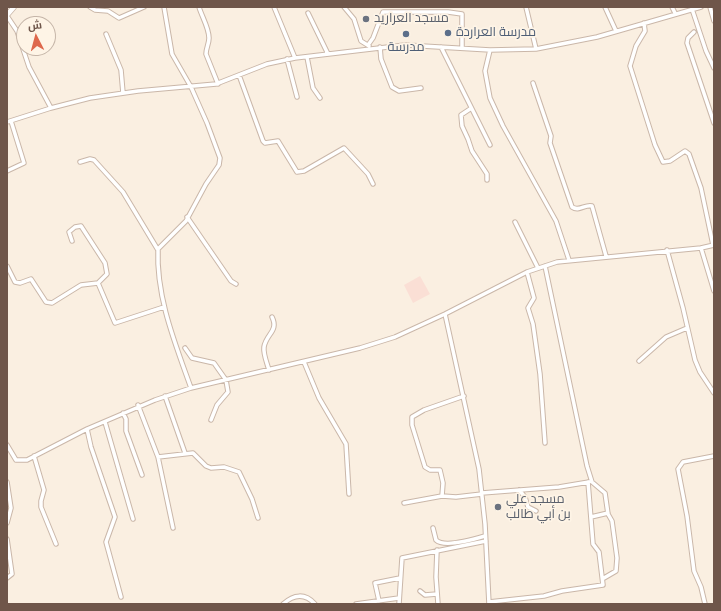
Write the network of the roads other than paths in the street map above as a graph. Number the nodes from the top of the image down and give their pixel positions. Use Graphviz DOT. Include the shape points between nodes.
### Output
graph roads {
  1 [pos="90,7"];
  2 [pos="144,7"];
  3 [pos="164,7"];
  4 [pos="199,7"];
  5 [pos="274,7"];
  6 [pos="344,7"];
  7 [pos="436,7"];
  8 [pos="526,7"];
  9 [pos="605,7"];
  10 [pos="672,7"];
  11 [pos="700,7"];
  12 [pos="710,7"];
  13 [pos="12,8"];
  14 [pos="692,9"];
  15 [pos="436,12"];
  16 [pos="308,13"];
  17 [pos="675,13"];
  18 [pos="7,16"];
  19 [pos="714,21"];
  20 [pos="644,23"];
  21 [pos="616,31"];
  22 [pos="694,32"];
  23 [pos="106,34"];
  24 [pos="368,45"];
  25 [pos="380,47"];
  26 [pos="441,47"];
  27 [pos="372,48"];
  28 [pos="462,48"];
  29 [pos="536,49"];
  30 [pos="490,50"];
  31 [pos="328,54"];
  32 [pos="307,57"];
  33 [pos="295,58"];
  34 [pos="287,59"];
  35 [pos="714,68"];
  36 [pos="239,76"];
  37 [pos="533,82"];
  38 [pos="218,84"];
  39 [pos="191,87"];
  40 [pos="421,88"];
  41 [pos="123,93"];
  42 [pos="297,97"];
  43 [pos="320,98"];
  44 [pos="51,108"];
  45 [pos="470,108"];
  46 [pos="9,122"];
  47 [pos="714,123"];
  48 [pos="490,145"];
  49 [pos="80,162"];
  50 [pos="7,171"];
  51 [pos="487,180"];
  52 [pos="373,184"];
  53 [pos="188,217"];
  54 [pos="515,222"];
  55 [pos="72,241"];
  56 [pos="714,245"];
  57 [pos="701,248"];
  58 [pos="158,250"];
  59 [pos="666,250"];
  60 [pos="606,256"];
  61 [pos="569,260"];
  62 [pos="7,266"];
  63 [pos="545,266"];
  64 [pos="538,268"];
  65 [pos="527,272"];
  66 [pos="98,283"];
  67 [pos="236,284"];
  68 [pos="714,290"];
  69 [pos="164,307"];
  70 [pos="445,314"];
  71 [pos="272,317"];
  72 [pos="687,328"];
  73 [pos="185,348"];
  74 [pos="639,361"];
  75 [pos="304,362"];
  76 [pos="269,370"];
  77 [pos="226,380"];
  78 [pos="191,388"];
  79 [pos="714,393"];
  80 [pos="165,396"];
  81 [pos="464,396"];
  82 [pos="138,405"];
  83 [pos="123,413"];
  84 [pos="211,420"];
  85 [pos="105,422"];
  86 [pos="87,429"];
  87 [pos="545,443"];
  88 [pos="7,445"];
  89 [pos="8,451"];
  90 [pos="185,453"];
  91 [pos="34,456"];
  92 [pos="714,456"];
  93 [pos="158,457"];
  94 [pos="142,475"];
  95 [pos="7,482"];
  96 [pos="590,482"];
  97 [pos="518,490"];
  98 [pos="482,493"];
  99 [pos="350,494"];
  100 [pos="442,496"];
  101 [pos="404,503"];
  102 [pos="536,511"];
  103 [pos="608,513"];
  104 [pos="591,517"];
  105 [pos="258,518"];
  106 [pos="133,519"];
  107 [pos="7,523"];
  108 [pos="173,528"];
  109 [pos="433,528"];
  110 [pos="485,536"];
  111 [pos="7,539"];
  112 [pos="486,541"];
  113 [pos="56,544"];
  114 [pos="437,550"];
  115 [pos="7,578"];
  116 [pos="400,578"];
  117 [pos="604,578"];
  118 [pos="420,591"];
  119 [pos="437,594"];
  120 [pos="121,597"];
  121 [pos="398,598"];
  122 [pos="379,601"];
  123 [pos="489,603"];
  124 [pos="283,604"];
  125 [pos="315,604"];
  126 [pos="356,604"];
  127 [pos="399,604"];
  128 [pos="438,604"];
  129 [pos="705,604"];
  1 -- 2 [label="street" via="108,11 119,18"];
  3 -- 39 [label="street" via="172,54"];
  4 -- 38 [label="street" via="209,34 206,54"];
  5 -- 33 [label="street"];
  6 -- 24 [label="street" via="354,19 361,41"];
  7 -- 15 [label="street"];
  8 -- 29 [label="street"];
  9 -- 21 [label="street"];
  10 -- 17 [label="street"];
  11 -- 14 [label="street"];
  12 -- 19 [label="street"];
  13 -- 18 [label="street"];
  14 -- 17 [label="street"];
  14 -- 35 [label="street"];
  15 -- 24 [label="street" via="383,12"];
  15 -- 28 [label="street" via="462,14"];
  16 -- 31 [label="street"];
  17 -- 20 [label="street"];
  18 -- 44 [label="street" via="17,31 29,67"];
  20 -- 21 [label="street"];
  20 -- 56 [label="street" via="645,31 630,64 647,122 663,162 670,161 685,151 689,154 701,188"];
  21 -- 29 [label="street"];
  22 -- 47 [label="street" via="687,43"];
  23 -- 41 [label="street" via="121,70"];
  24 -- 27 [label="street"];
  25 -- 26 [label="street"];
  25 -- 27 [label="street"];
  25 -- 40 [label="street" via="381,59 392,87 398,90"];
  26 -- 28 [label="street"];
  26 -- 45 [label="street"];
  27 -- 31 [label="street"];
  28 -- 30 [label="street"];
  29 -- 30 [label="street"];
  30 -- 61 [label="street" via="485,72 490,98 553,214"];
  31 -- 32 [label="street"];
  32 -- 33 [label="street"];
  32 -- 43 [label="street" via="313,88"];
  33 -- 34 [label="street"];
  34 -- 36 [label="street"];
  34 -- 42 [label="street"];
  36 -- 38 [label="street"];
  36 -- 52 [label="street" via="263,141 278,141 298,173 344,148 368,174"];
  37 -- 60 [label="street" via="572,207 577,209 592,206"];
  38 -- 39 [label="street"];
  39 -- 41 [label="street"];
  39 -- 53 [label="street" via="220,158 219,165"];
  41 -- 44 [label="street"];
  44 -- 46 [label="street"];
  45 -- 48 [label="street"];
  45 -- 51 [label="street" via="461,115 460,122 472,151 487,174"];
  46 -- 50 [label="street" via="24,163"];
  49 -- 58 [label="street" via="90,158 94,160 123,192"];
  53 -- 58 [label="street"];
  53 -- 67 [label="street" via="231,281"];
  54 -- 64 [label="street"];
  55 -- 66 [label="street" via="69,232 75,227 82,226 107,268 107,274"];
  56 -- 57 [label="street"];
  57 -- 59 [label="street"];
  57 -- 68 [label="street"];
  58 -- 69 [label="street"];
  59 -- 60 [label="street"];
  59 -- 72 [label="street"];
  60 -- 61 [label="street"];
  61 -- 63 [label="street"];
  62 -- 66 [label="street" via="15,282 20,283 29,278 49,304 81,285"];
  63 -- 64 [label="street"];
  63 -- 96 [label="street"];
  64 -- 65 [label="street"];
  65 -- 70 [label="street"];
  65 -- 87 [label="street" via="534,298 528,308 533,324 540,374"];
  66 -- 69 [label="street" via="115,322"];
  69 -- 78 [label="street"];
  70 -- 75 [label="street" via="395,337"];
  70 -- 81 [label="street"];
  71 -- 76 [label="street" via="274,330 267,338 264,348"];
  72 -- 74 [label="street" via="666,337"];
  72 -- 79 [label="street" via="700,372"];
  73 -- 77 [label="street" via="192,358 214,363"];
  75 -- 76 [label="street"];
  75 -- 99 [label="street" via="319,398 346,444"];
  76 -- 77 [label="street"];
  77 -- 78 [label="street"];
  77 -- 84 [label="street" via="228,392 217,405"];
  78 -- 80 [label="street"];
  80 -- 82 [label="street"];
  80 -- 90 [label="street"];
  81 -- 98 [label="street"];
  81 -- 100 [label="street" via="412,417 412,425 426,467 430,470 440,470 442,475"];
  82 -- 83 [label="street"];
  82 -- 93 [label="street"];
  83 -- 85 [label="street"];
  83 -- 94 [label="street" via="126,431"];
  85 -- 86 [label="street"];
  85 -- 106 [label="street"];
  86 -- 91 [label="street"];
  86 -- 120 [label="street" via="115,517 106,542"];
  88 -- 89 [label="street"];
  89 -- 91 [label="street" via="19,460 27,460"];
  90 -- 93 [label="street"];
  90 -- 105 [label="street" via="196,454 203,464 211,468 224,467 239,472"];
  91 -- 113 [label="street" via="44,490 41,507"];
  92 -- 129 [label="street" via="683,462 678,470 694,571"];
  93 -- 108 [label="street"];
  95 -- 107 [label="street" via="11,508"];
  96 -- 97 [label="street"];
  96 -- 103 [label="street" via="605,493"];
  96 -- 104 [label="street"];
  97 -- 98 [label="street"];
  97 -- 102 [label="street" via="525,497 528,507"];
  98 -- 100 [label="street" via="456,497"];
  98 -- 110 [label="street"];
  100 -- 101 [label="street"];
  103 -- 104 [label="street"];
  103 -- 117 [label="street" via="612,521 617,570"];
  104 -- 117 [label="street" via="593,544 599,552"];
  109 -- 110 [label="street" via="436,540 440,543 455,543"];
  110 -- 112 [label="street"];
  111 -- 115 [label="street" via="12,574"];
  112 -- 114 [label="street"];
  112 -- 123 [label="street"];
  114 -- 116 [label="street" via="402,558"];
  114 -- 119 [label="street"];
  116 -- 121 [label="street"];
  116 -- 122 [label="street" via="375,583"];
  117 -- 123 [label="street" via="601,586"];
  118 -- 119 [label="street" via="425,595"];
  119 -- 128 [label="street"];
  121 -- 122 [label="street"];
  121 -- 127 [label="street"];
  122 -- 126 [label="street"];
  124 -- 125 [label="street" via="294,597 302,596 310,598"];
}
